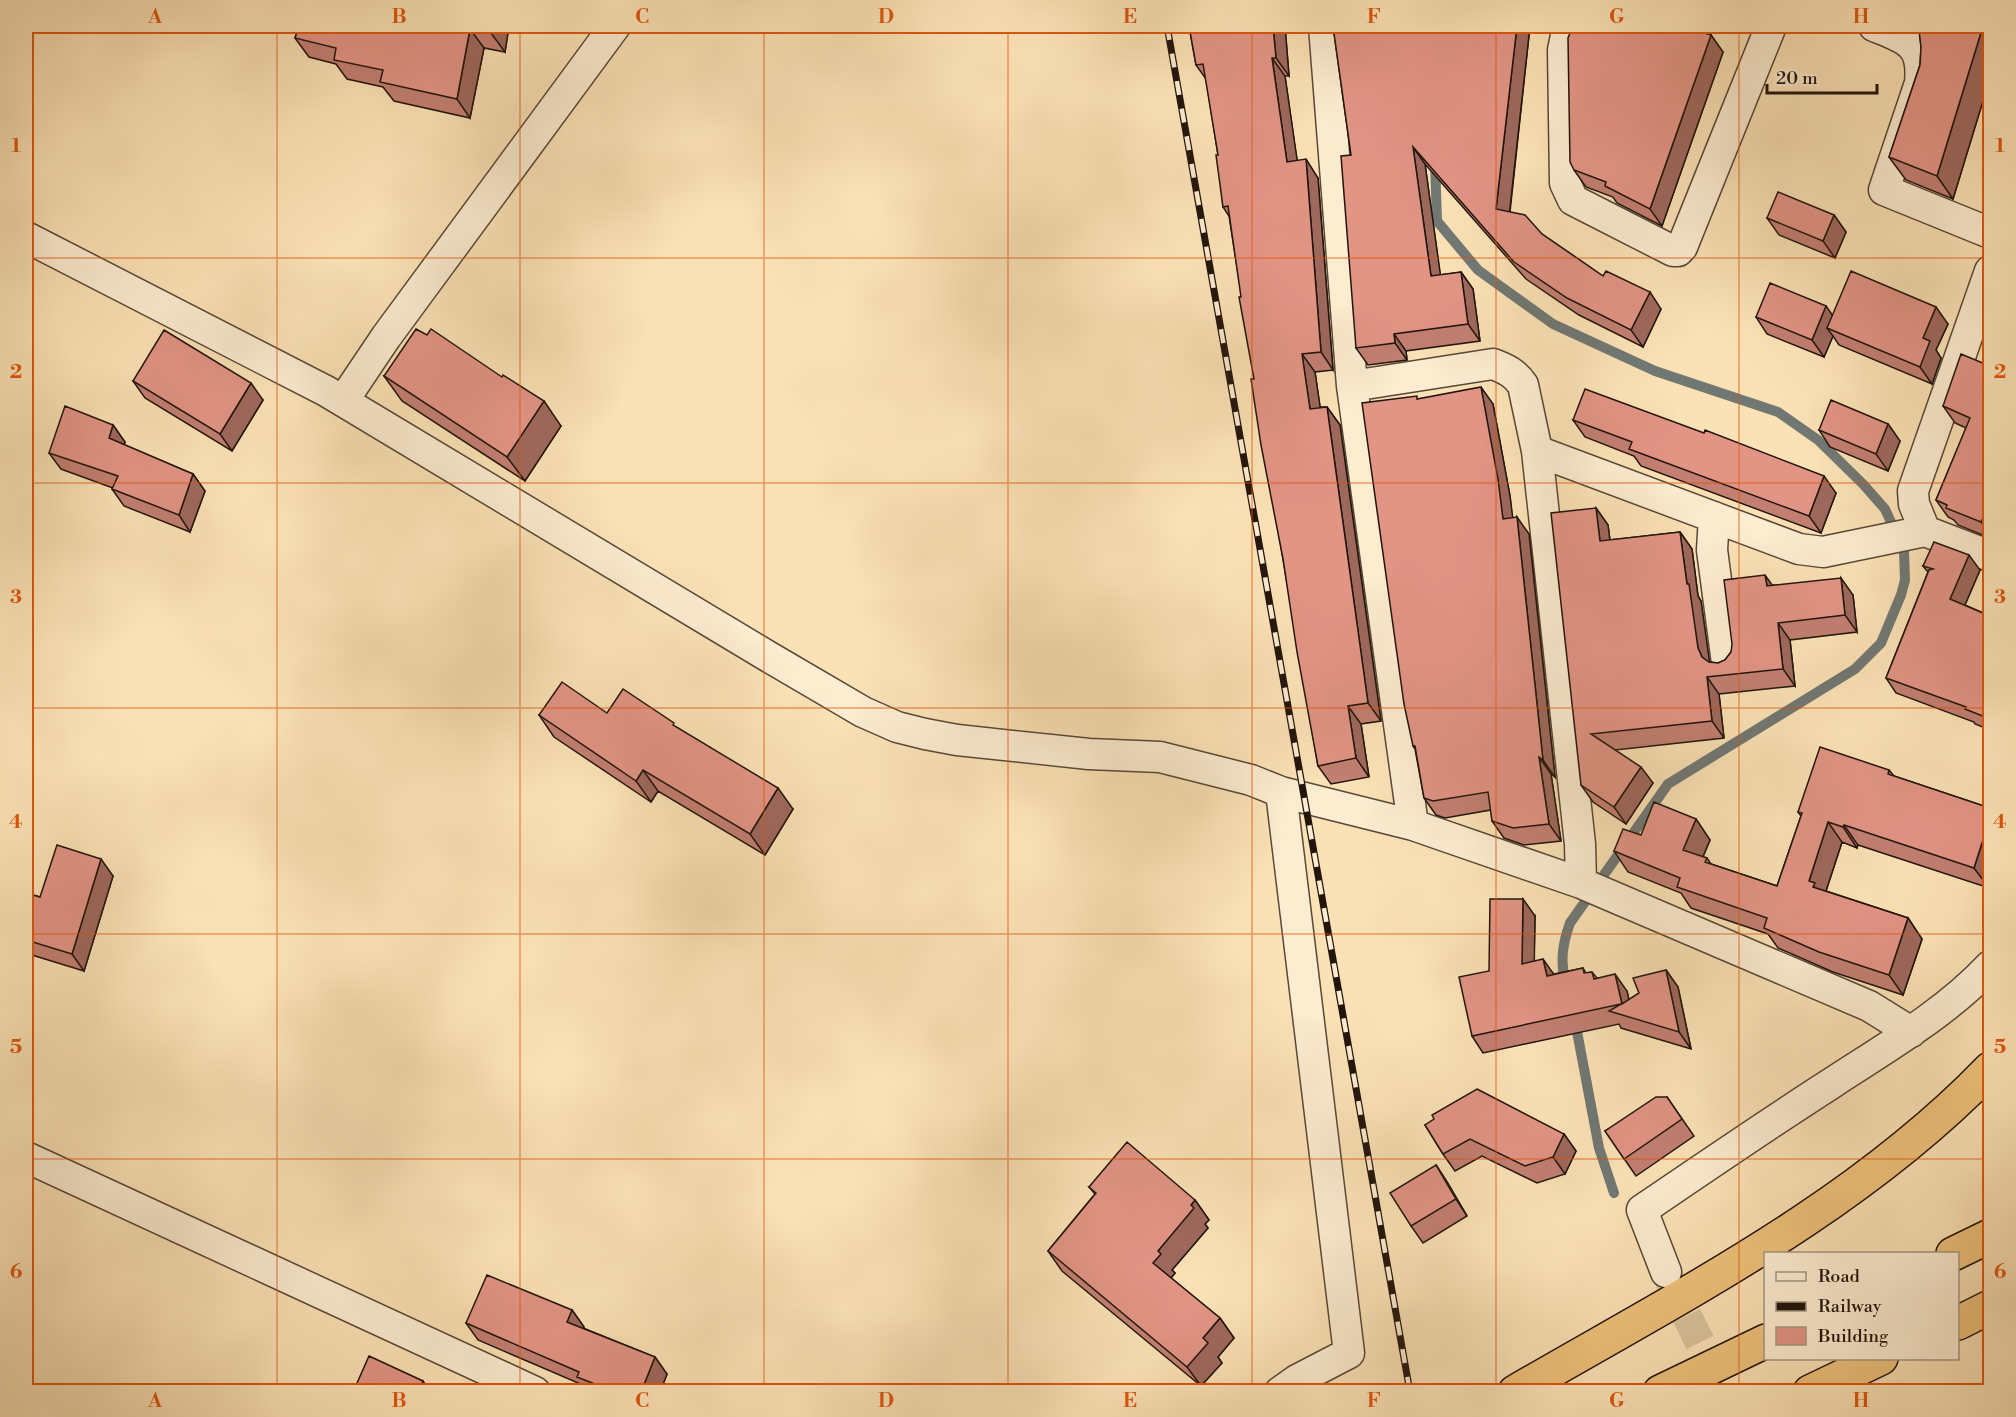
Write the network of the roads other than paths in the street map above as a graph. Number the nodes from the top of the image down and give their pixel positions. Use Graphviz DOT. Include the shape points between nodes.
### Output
graph roads {
  1 [pos="615,26"];
  2 [pos="1324,26"];
  3 [pos="1568,26"];
  4 [pos="1771,26"];
  5 [pos="1874,26"];
  6 [pos="1990,232"];
  7 [pos="26,237"];
  8 [pos="1990,271"];
  9 [pos="1352,386"];
  10 [pos="343,401"];
  11 [pos="1537,451"];
  12 [pos="1714,517"];
  13 [pos="1925,531"];
  14 [pos="1990,556"];
  15 [pos="1727,663"];
  16 [pos="1281,792"];
  17 [pos="1413,825"];
  18 [pos="1581,883"];
  19 [pos="1990,966"];
  20 [pos="1911,1032"];
  21 [pos="1990,1069"];
  22 [pos="26,1156"];
  23 [pos="1990,1236"];
  24 [pos="1957,1252"];
  25 [pos="1665,1272"];
  26 [pos="1990,1307"];
  27 [pos="1959,1322"];
  28 [pos="1764,1342"];
  29 [pos="1879,1360"];
  30 [pos="535,1392"];
  31 [pos="1280,1392"];
  32 [pos="1515,1392"];
  33 [pos="1660,1392"];
  34 [pos="1810,1392"];
  1 -- 10 [label="street"];
  2 -- 9 [label="street"];
  3 -- 4 [label="street" via="1563,50 1565,183 1569,195 1678,251"];
  5 -- 6 [label="street" via="1913,45 1921,64 1920,83 1884,190"];
  7 -- 10 [label="street"];
  8 -- 13 [label="street" via="1913,491"];
  9 -- 11 [label="street" via="1493,364 1509,370 1523,385"];
  9 -- 17 [label="street"];
  10 -- 16 [label="street" via="769,657 863,712 897,727 979,742 1160,757 1251,780"];
  11 -- 12 [label="street"];
  11 -- 18 [label="street"];
  12 -- 13 [label="street" via="1811,552"];
  12 -- 15 [label="street" via="1712,550"];
  13 -- 14 [label="street"];
  16 -- 17 [label="street"];
  16 -- 31 [label="street" via="1349,1353"];
  17 -- 18 [label="street"];
  18 -- 20 [label="street" via="1869,1006"];
  19 -- 20 [label="street"];
  20 -- 25 [label="street" via="1642,1210"];
  21 -- 32 [label="highway" via="1908,1143 1823,1209"];
  22 -- 30 [label="street"];
  23 -- 24 [label="highway"];
  26 -- 27 [label="highway"];
  28 -- 33 [label="highway"];
  29 -- 34 [label="highway"];
}
